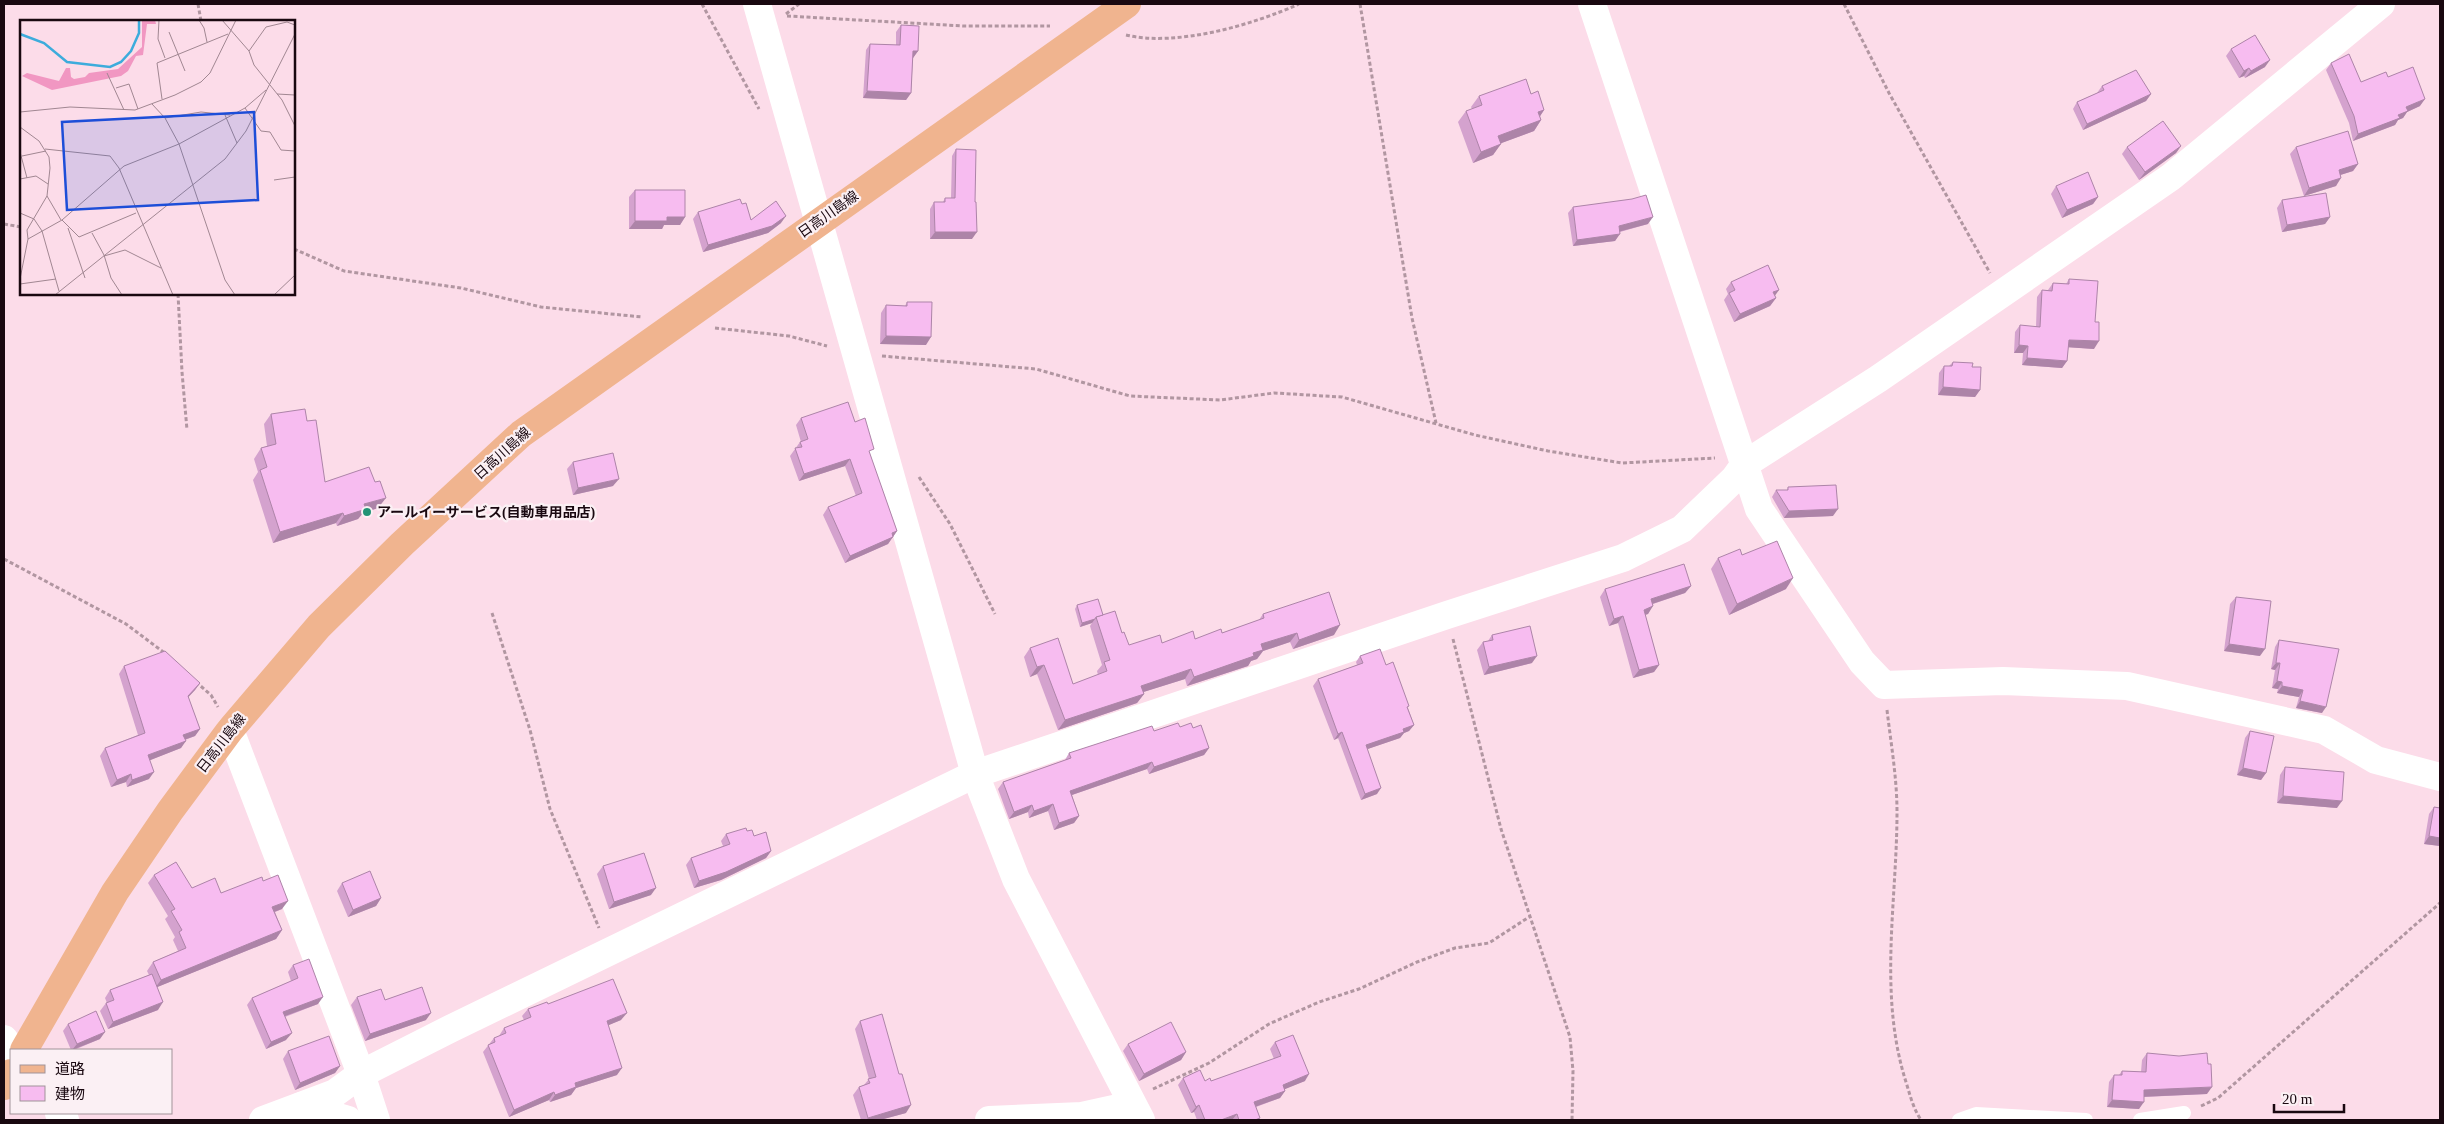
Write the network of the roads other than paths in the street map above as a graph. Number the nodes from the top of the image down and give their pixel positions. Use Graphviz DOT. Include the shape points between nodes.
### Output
graph roads {
  1 [pos="757,4"];
  2 [pos="1127,4"];
  3 [pos="1592,4"];
  4 [pos="2381,4"];
  5 [pos="819,220"];
  6 [pos="1740,471"];
  7 [pos="230,730"];
  8 [pos="975,774"];
  9 [pos="2440,777"];
  10 [pos="25,1049"];
  11 [pos="361,1074"];
  12 [pos="10,1075"];
  13 [pos="4,1086"];
  14 [pos="304,1113"];
  15 [pos="1136,1113"];
  16 [pos="2184,1113"];
  17 [pos="263,1120"];
  18 [pos="348,1120"];
  19 [pos="376,1120"];
  20 [pos="989,1120"];
  21 [pos="1960,1120"];
  22 [pos="2086,1120"];
  23 [pos="2140,1120"];
  1 -- 5 [label="street"];
  2 -- 5 [label="main road, 日高川島線"];
  3 -- 6 [label="street"];
  4 -- 6 [label="street" via="2171,177"];
  5 -- 7 [label="main road, 日高川島線" via="514,440 319,626"];
  5 -- 8 [label="street"];
  6 -- 8 [label="street" via="1682,529 1623,558"];
  6 -- 9 [label="street" via="1759,509 1862,662 1884,685 2003,681 2127,686 2324,730 2376,760"];
  7 -- 10 [label="main road, 日高川島線" via="115,892"];
  7 -- 11 [label="street"];
  8 -- 11 [label="street"];
  8 -- 15 [label="street" via="1016,879"];
  11 -- 14 [label="street"];
  11 -- 19 [label="street"];
  12 -- 13 [label="main road"];
  14 -- 17 [label="street"];
  14 -- 18 [label="street"];
  15 -- 20 [label="street"];
  16 -- 23 [label="lane"];
  21 -- 22 [label="lane" via="1976,1114"];
}
